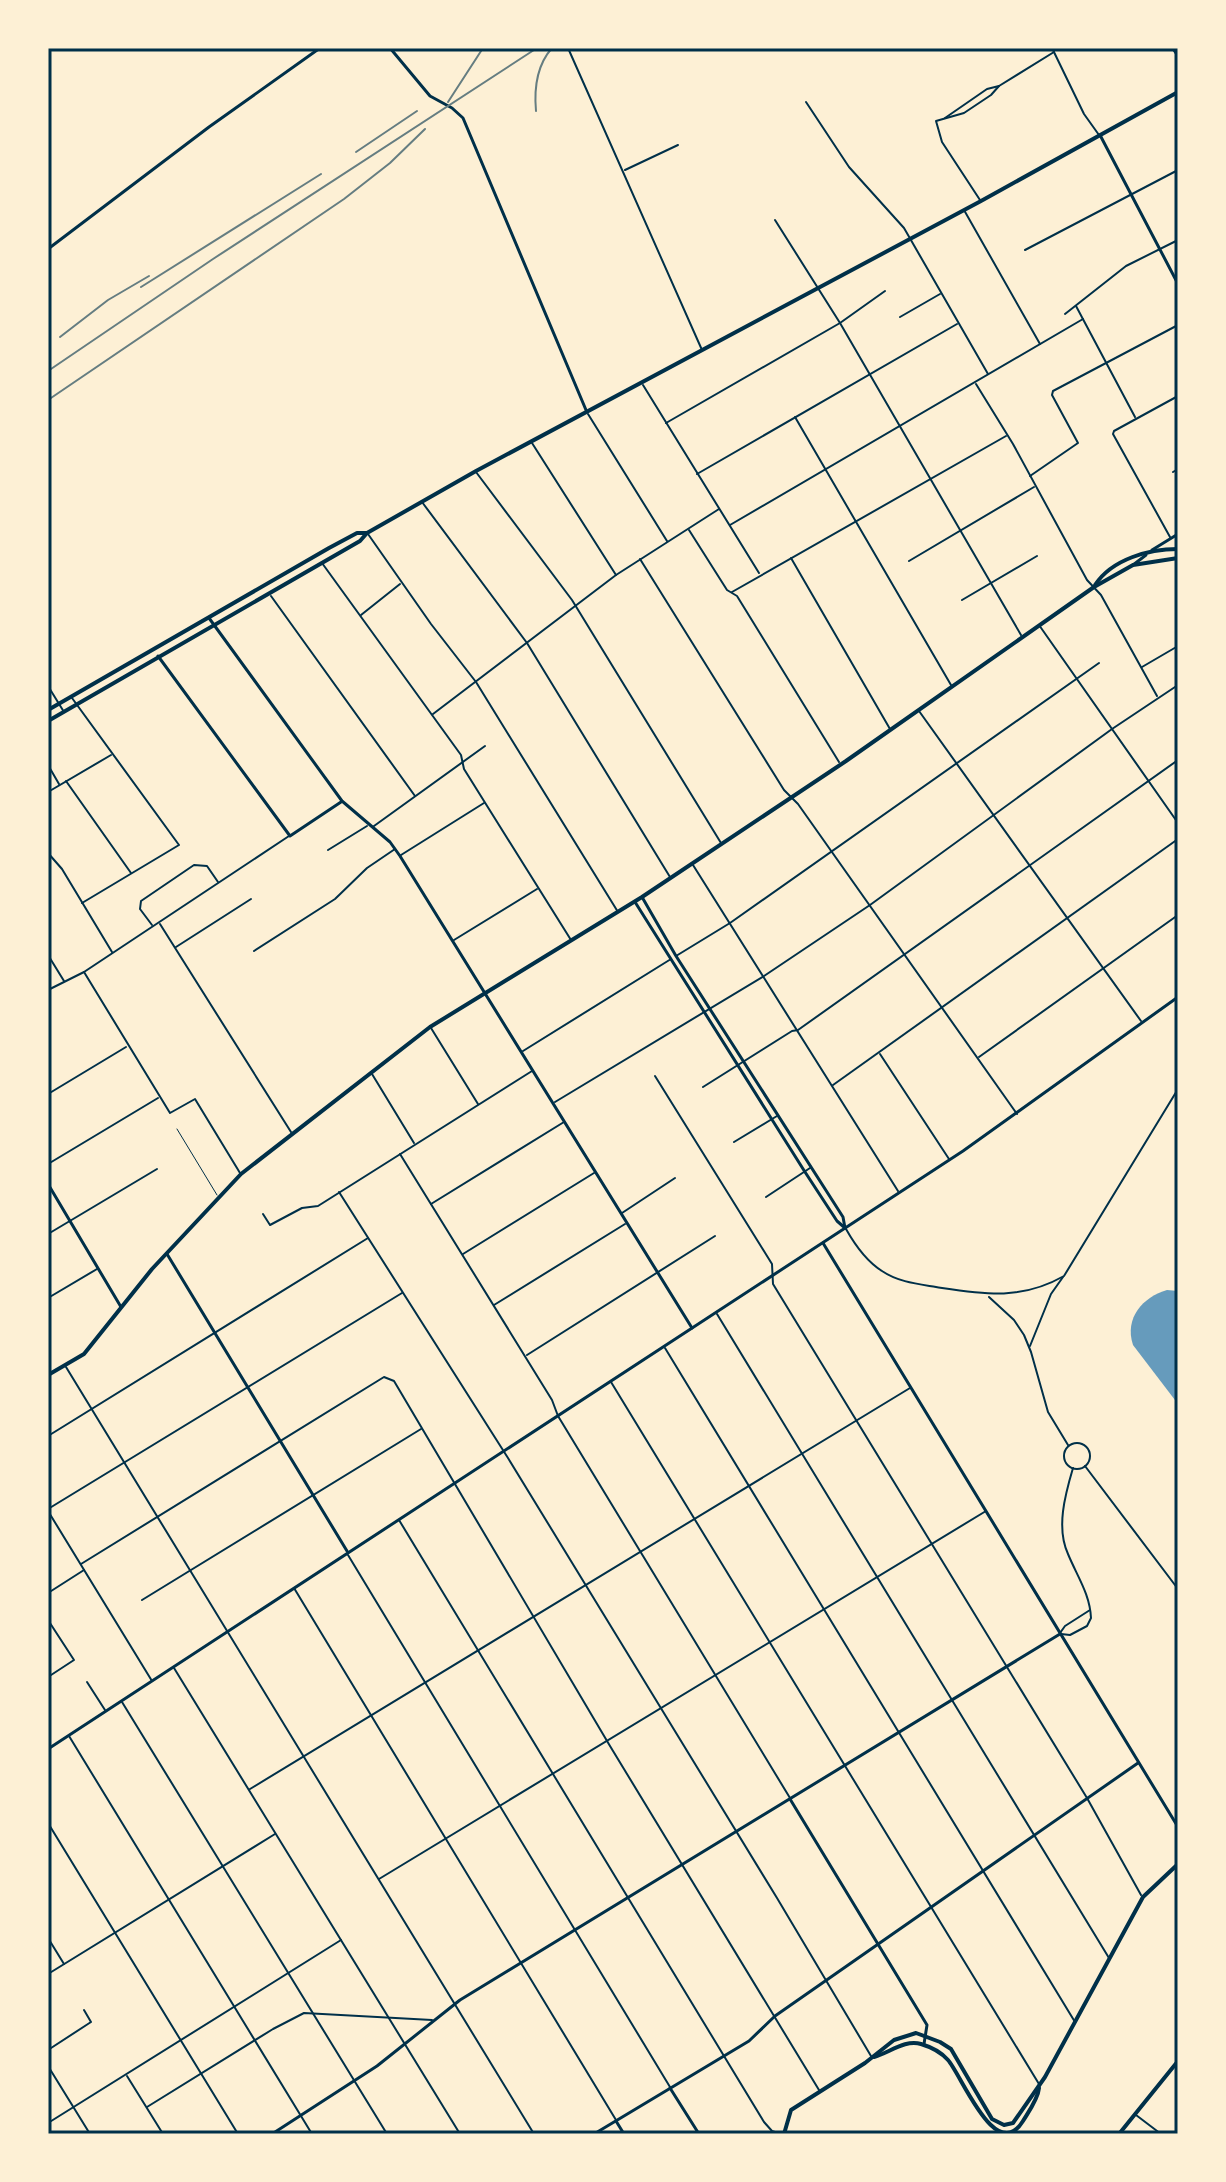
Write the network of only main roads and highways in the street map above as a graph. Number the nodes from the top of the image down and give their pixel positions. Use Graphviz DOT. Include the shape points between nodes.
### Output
graph roads {
  1 [pos="1178,92"];
  2 [pos="367,533"];
  3 [pos="1178,549"];
  4 [pos="1178,558"];
  5 [pos="1094,587"];
  6 [pos="48,710"];
  7 [pos="48,721"];
  8 [pos="48,1375"];
  9 [pos="1178,1864"];
  10 [pos="872,2058"];
  11 [pos="1178,2061"];
  12 [pos="1039,2085"];
  13 [pos="782,2134"];
  14 [pos="1119,2134"];
  1 -- 2 [label="main road"];
  2 -- 6 [label="main road" via="357,533"];
  2 -- 7 [label="main road"];
  3 -- 5 [label="main road" via="1127,559"];
  4 -- 5 [label="main road" via="1133,565"];
  5 -- 8 [label="main road" via="693,864 430,1027 241,1174 166,1253 84,1354"];
  9 -- 12 [label="main road" via="1143,1897"];
  10 -- 12 [label="main road" via="907,2034 926,2035 951,2049 988,2114 1000,2124 1013,2123"];
  10 -- 12 [label="main road" via="909,2043 924,2044 945,2056 985,2120 996,2132 1007,2134 1017,2129"];
  10 -- 13 [label="main road" via="791,2110"];
  11 -- 14 [label="main road"];
}
